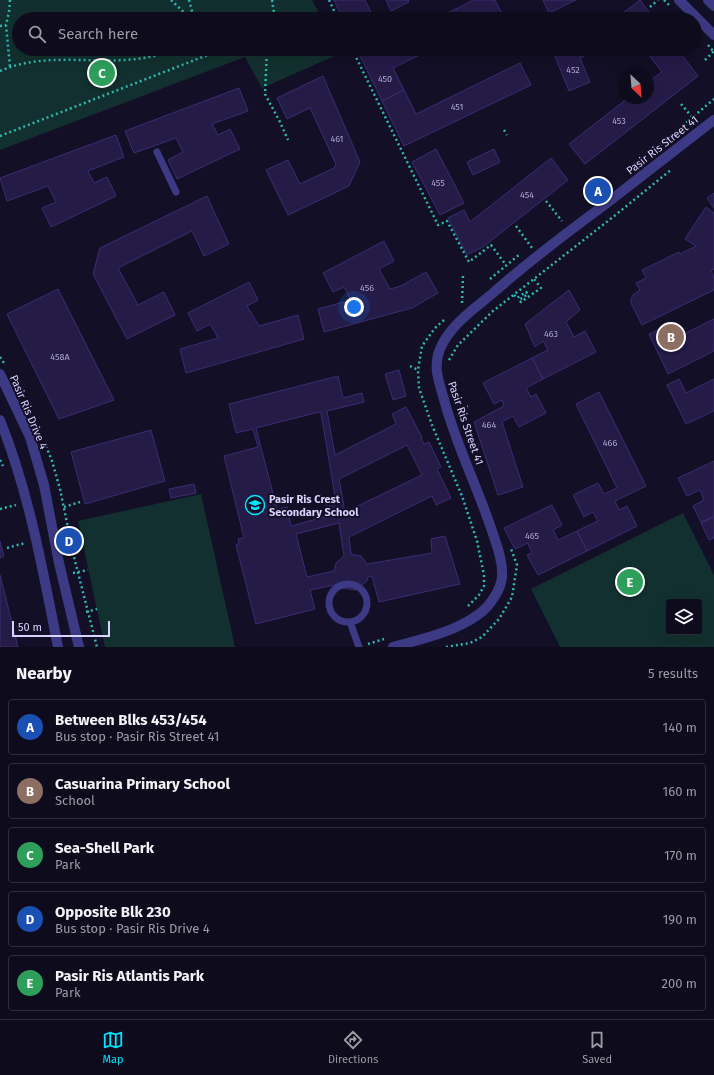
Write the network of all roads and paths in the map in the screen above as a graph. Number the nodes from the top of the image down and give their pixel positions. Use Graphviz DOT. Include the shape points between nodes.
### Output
graph roads {
  1 [pos="10,0"];
  2 [pos="171,0"];
  3 [pos="189,0"];
  4 [pos="272,0"];
  5 [pos="329,0"];
  6 [pos="658,0"];
  7 [pos="679,0"];
  8 [pos="650,6"];
  9 [pos="184,12"];
  10 [pos="192,12"];
  11 [pos="274,12"];
  12 [pos="335,12"];
  13 [pos="691,12"];
  14 [pos="702,24"];
  15 [pos="6,25"];
  16 [pos="0,26"];
  17 [pos="714,36"];
  18 [pos="714,51"];
  19 [pos="153,56"];
  20 [pos="205,56"];
  21 [pos="267,56"];
  22 [pos="355,56"];
  23 [pos="705,60"];
  24 [pos="10,67"];
  25 [pos="0,71"];
  26 [pos="681,104"];
  27 [pos="693,118"];
  28 [pos="714,120"];
  29 [pos="504,130"];
  30 [pos="507,135"];
  31 [pos="0,136"];
  32 [pos="288,140"];
  33 [pos="157,152"];
  34 [pos="677,165"];
  35 [pos="176,192"];
  36 [pos="546,202"];
  37 [pos="562,221"];
  38 [pos="516,226"];
  39 [pos="530,246"];
  40 [pos="463,275"];
  41 [pos="513,275"];
  42 [pos="534,279"];
  43 [pos="514,295"];
  44 [pos="462,303"];
  45 [pos="410,366"];
  46 [pos="449,366"];
  47 [pos="418,370"];
  48 [pos="0,374"];
  49 [pos="454,405"];
  50 [pos="448,416"];
  51 [pos="0,420"];
  52 [pos="432,425"];
  53 [pos="80,502"];
  54 [pos="16,505"];
  55 [pos="64,507"];
  56 [pos="0,509"];
  57 [pos="67,520"];
  58 [pos="25,543"];
  59 [pos="7,548"];
  60 [pos="88,570"];
  61 [pos="77,572"];
  62 [pos="73,573"];
  63 [pos="97,610"];
  64 [pos="465,610"];
  65 [pos="82,612"];
  66 [pos="87,612"];
  67 [pos="350,622"];
  68 [pos="391,642"];
  69 [pos="367,645"];
  70 [pos="58,647"];
  71 [pos="79,647"];
  72 [pos="96,647"];
  73 [pos="359,647"];
  1 -- 15 [label="path"];
  2 -- 9 [label="path"];
  3 -- 10 [label="path"];
  4 -- 11 [label="path"];
  5 -- 12 [label="path"];
  6 -- 8 [label="path"];
  7 -- 13 [label="street"];
  14 -- 17 [label="street"];
  15 -- 16 [label="path"];
  15 -- 24 [label="path"];
  18 -- 23 [label="path"];
  19 -- 24 [label="path" via="128,60 31,61"];
  20 -- 31 [label="path"];
  21 -- 32 [label="path" via="265,94"];
  22 -- 41 [label="path" via="438,225 447,221 469,262 491,245"];
  24 -- 25 [label="path"];
  26 -- 27 [label="path"];
  28 -- 41 [label="street, Pasir Ris Street 41"];
  29 -- 30 [label="path"];
  33 -- 35 [label="lane"];
  34 -- 42 [label="path"];
  36 -- 37 [label="path"];
  38 -- 39 [label="path"];
  40 -- 44 [label="path"];
  41 -- 50 [label="street, Pasir Ris Street 41" via="450,332 440,348 436,364"];
  42 -- 43 [label="path"];
  42 -- 43 [label="path" via="541,288 521,302 519,300 528,294 526,292 517,298"];
  43 -- 46 [label="path" via="458,344 449,360"];
  45 -- 47 [label="path"];
  48 -- 71 [label="street, Pasir Ris Drive 4" via="30,437 44,485"];
  49 -- 50 [label="path" via="456,411"];
  50 -- 68 [label="street, Pasir Ris Street 41" via="486,512 502,562 502,580 490,603 470,620 457,627"];
  51 -- 70 [label="street" via="17,464 27,502"];
  52 -- 64 [label="path" via="477,541 484,575 484,586"];
  53 -- 55 [label="path"];
  54 -- 56 [label="path"];
  57 -- 61 [label="path"];
  58 -- 59 [label="path"];
  60 -- 61 [label="path"];
  61 -- 62 [label="path"];
  61 -- 66 [label="path"];
  63 -- 66 [label="path"];
  65 -- 66 [label="path"];
  66 -- 72 [label="path"];
  67 -- 67 [label="lane" via="334,617 329,601 332,593 346,584 362,590 367,605 364,613"];
  67 -- 73 [label="lane"];
  68 -- 69 [label="path"];
}
